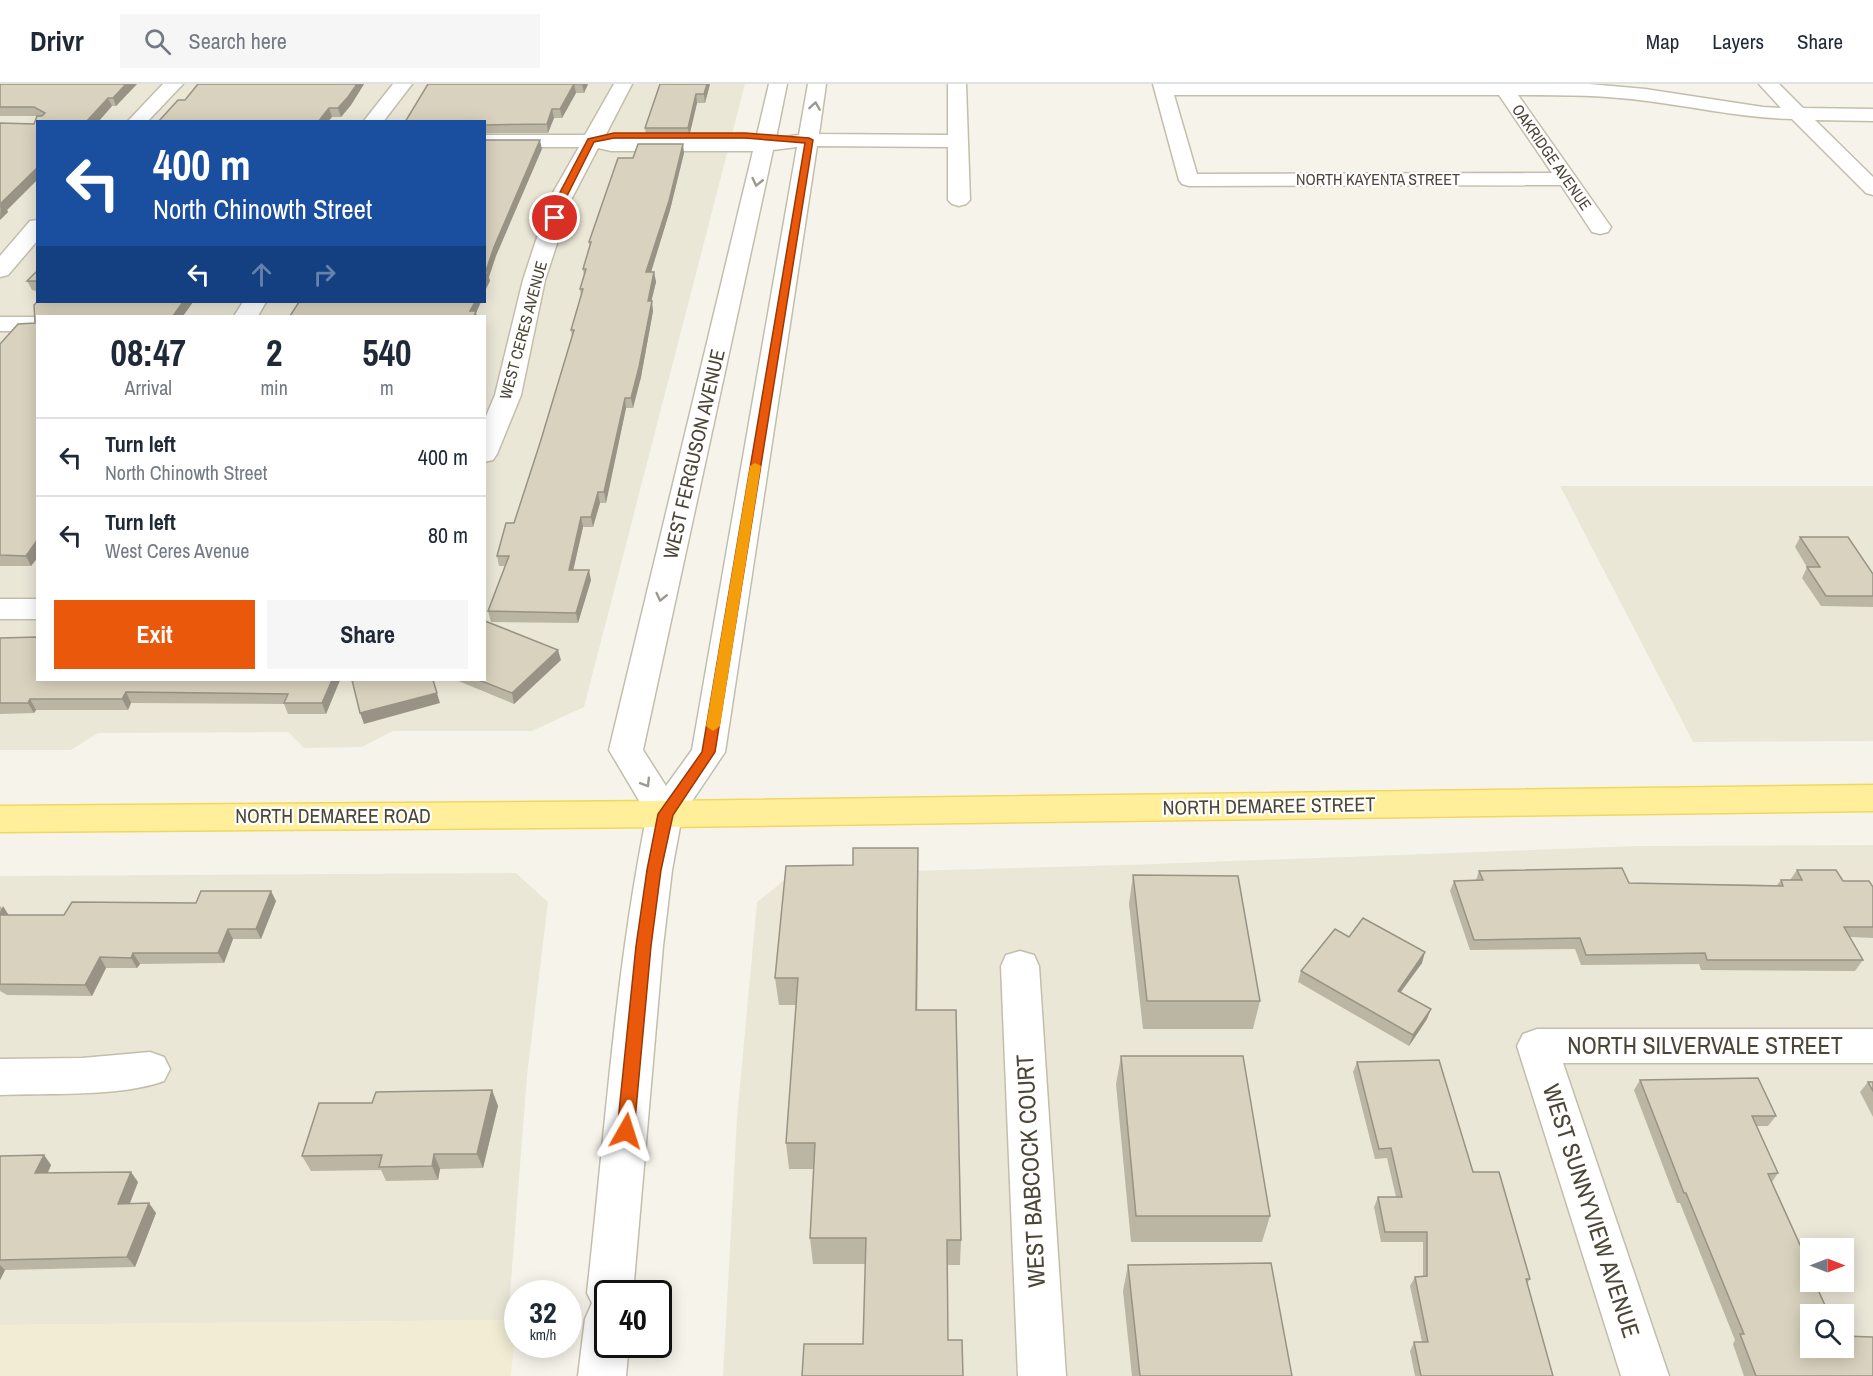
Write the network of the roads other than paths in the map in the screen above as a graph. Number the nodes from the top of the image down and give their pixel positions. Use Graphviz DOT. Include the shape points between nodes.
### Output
graph roads {
  1 [pos="174,84"];
  2 [pos="403,84"];
  3 [pos="623,84"];
  4 [pos="778,84"];
  5 [pos="818,84"];
  6 [pos="957,84"];
  7 [pos="1768,84"];
  8 [pos="1162,87"];
  9 [pos="1504,88"];
  10 [pos="1799,115"];
  11 [pos="1873,116"];
  12 [pos="138,120"];
  13 [pos="374,120"];
  14 [pos="766,140"];
  15 [pos="809,140"];
  16 [pos="486,141"];
  17 [pos="591,141"];
  18 [pos="958,141"];
  19 [pos="1568,179"];
  20 [pos="1873,189"];
  21 [pos="959,201"];
  22 [pos="1600,226"];
  23 [pos="36,228"];
  24 [pos="0,270"];
  25 [pos="0,324"];
  26 [pos="36,324"];
  27 [pos="486,449"];
  28 [pos="0,609"];
  29 [pos="36,609"];
  30 [pos="1873,798"];
  31 [pos="666,814"];
  32 [pos="0,819"];
  33 [pos="1020,966"];
  34 [pos="1537,1046"];
  35 [pos="1873,1046"];
  36 [pos="150,1069"];
  37 [pos="0,1077"];
  38 [pos="611,1280"];
  39 [pos="604,1358"];
  40 [pos="602,1376"];
  41 [pos="1042,1376"];
  42 [pos="1645,1376"];
  1 -- 12 [label="street"];
  2 -- 13 [label="street"];
  3 -- 17 [label="street, WEST CERES AVENUE"];
  4 -- 14 [label="street, WEST FERGUSON AVENUE"];
  15 -- 5 [label="street, one-way"];
  6 -- 18 [label="street"];
  7 -- 10 [label="street"];
  8 -- 9 [label="street"];
  8 -- 19 [label="street, NORTH KAYENTA STREET" via="1188,180"];
  9 -- 10 [label="street" via="1615,92 1731,110"];
  9 -- 19 [label="street, OAKRIDGE AVENUE"];
  10 -- 11 [label="street"];
  10 -- 20 [label="street"];
  14 -- 15 [label="street"];
  14 -- 17 [label="street" via="611,145"];
  14 -- 31 [label="street, WEST FERGUSON AVENUE, one-way" via="626,750"];
  15 -- 18 [label="street"];
  15 -- 31 [label="street" via="708,752"];
  16 -- 17 [label="street"];
  17 -- 27 [label="street, WEST CERES AVENUE" via="561,198 534,280 508,395"];
  18 -- 21 [label="street"];
  19 -- 22 [label="street, OAKRIDGE AVENUE"];
  23 -- 24 [label="street"];
  25 -- 26 [label="street"];
  28 -- 29 [label="street"];
  30 -- 31 [label="main road, NORTH DEMAREE STREET"];
  31 -- 32 [label="main road, NORTH DEMAREE ROAD"];
  31 -- 38 [label="street" via="644,946"];
  33 -- 41 [label="street, WEST BABCOCK COURT"];
  34 -- 35 [label="street, NORTH SILVERVALE STREET"];
  34 -- 42 [label="street, WEST SUNNYVIEW AVENUE"];
  36 -- 37 [label="street"];
  39 -- 40 [label="street"];
}
